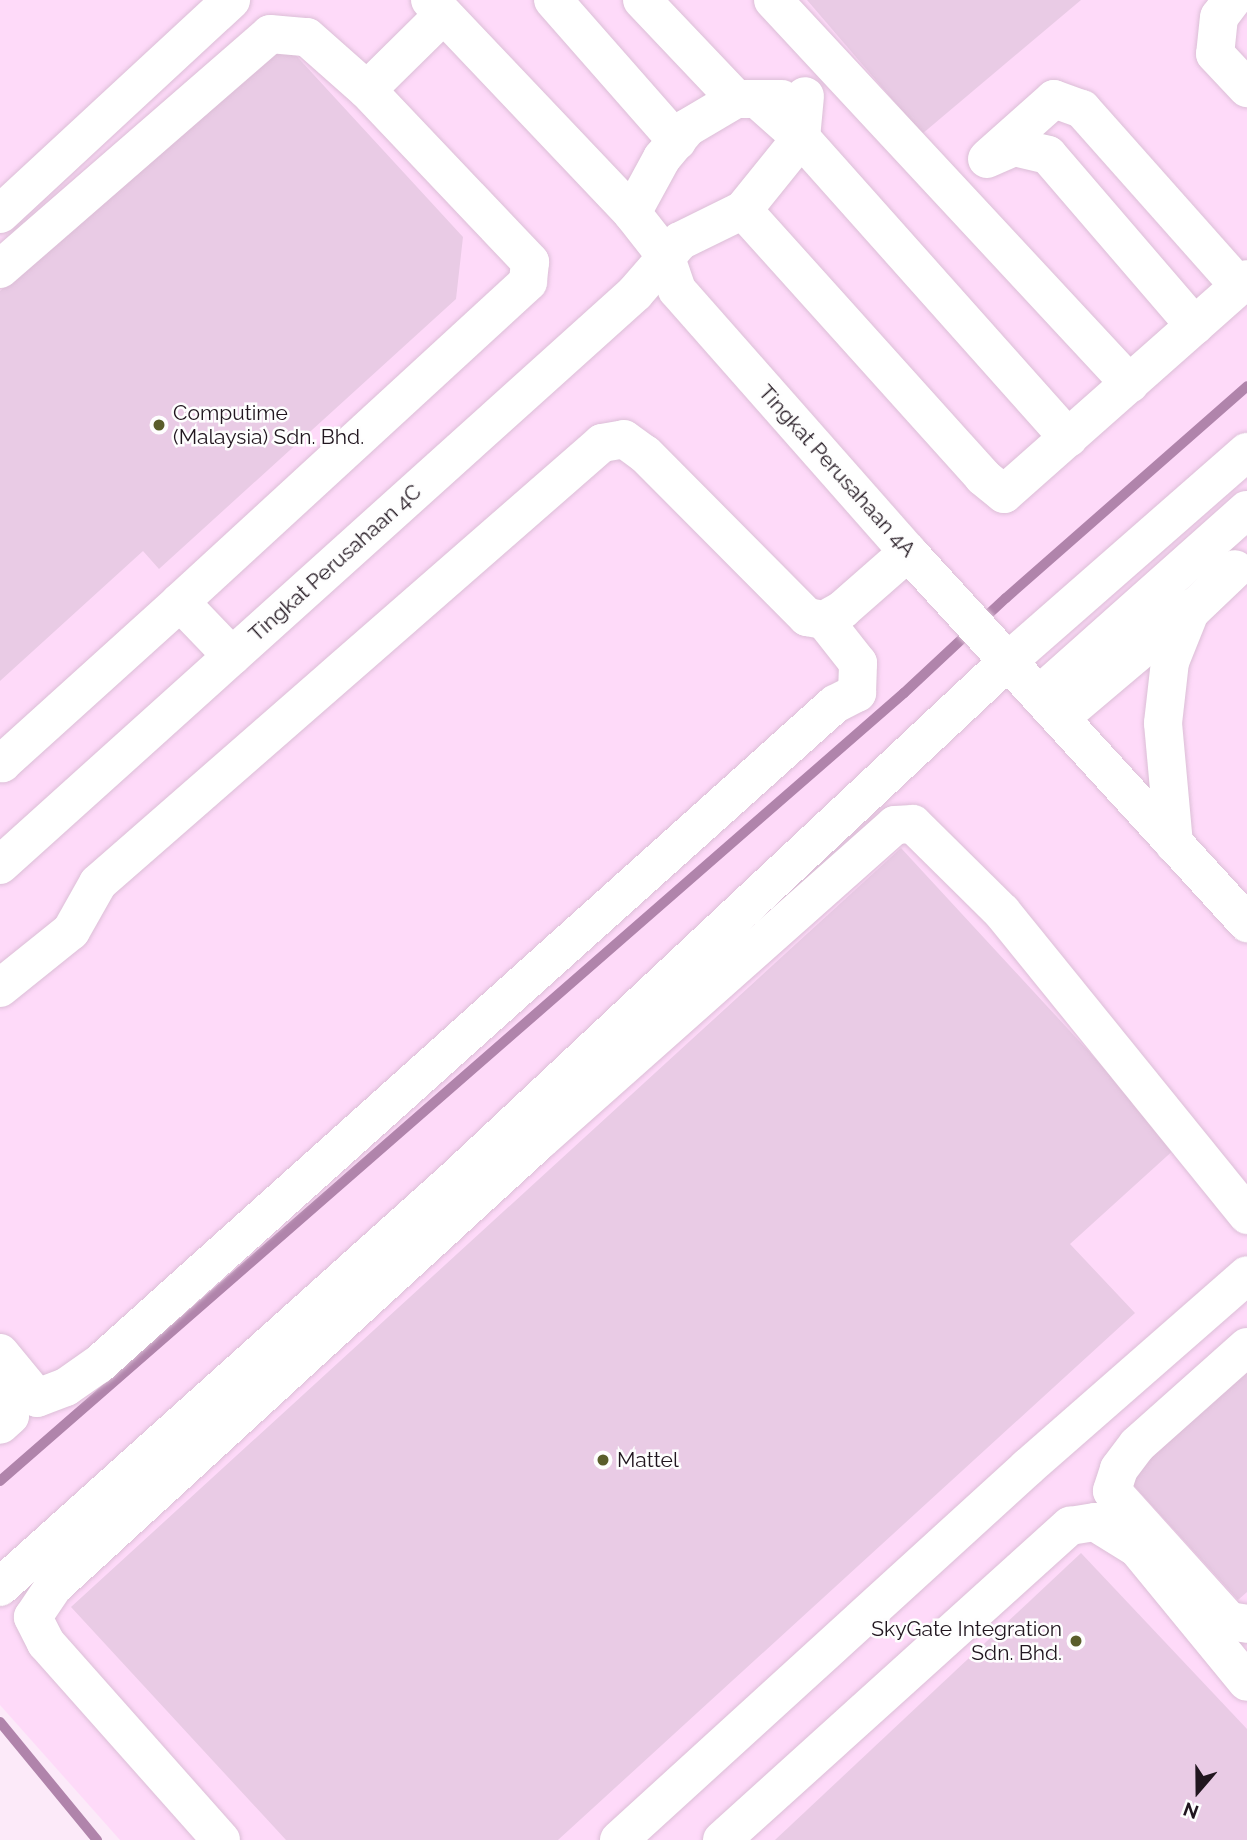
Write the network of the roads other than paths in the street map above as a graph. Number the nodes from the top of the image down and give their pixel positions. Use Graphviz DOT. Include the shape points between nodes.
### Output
graph roads {
  1 [pos="231,0"];
  2 [pos="553,0"];
  3 [pos="642,0"];
  4 [pos="774,0"];
  5 [pos="1232,0"];
  6 [pos="437,8"];
  7 [pos="838,69"];
  8 [pos="1247,88"];
  9 [pos="367,90"];
  10 [pos="805,96"];
  11 [pos="746,99"];
  12 [pos="802,138"];
  13 [pos="677,141"];
  14 [pos="989,157"];
  15 [pos="956,195"];
  16 [pos="743,210"];
  17 [pos="632,213"];
  18 [pos="0,214"];
  19 [pos="665,256"];
  20 [pos="0,270"];
  21 [pos="1243,282"];
  22 [pos="1195,326"];
  23 [pos="1130,384"];
  24 [pos="1068,438"];
  25 [pos="1247,452"];
  26 [pos="1247,510"];
  27 [pos="908,552"];
  28 [pos="1241,564"];
  29 [pos="180,602"];
  30 [pos="824,620"];
  31 [pos="232,656"];
  32 [pos="1007,662"];
  33 [pos="1050,706"];
  34 [pos="0,760"];
  35 [pos="1174,844"];
  36 [pos="0,865"];
  37 [pos="1247,923"];
  38 [pos="0,988"];
  39 [pos="1247,1214"];
  40 [pos="1247,1275"];
  41 [pos="1247,1347"];
  42 [pos="0,1353"];
  43 [pos="0,1397"];
  44 [pos="0,1425"];
  45 [pos="0,1587"];
  46 [pos="1247,1624"];
  47 [pos="1247,1682"];
  48 [pos="221,1840"];
  49 [pos="620,1840"];
  50 [pos="722,1840"];
  1 -- 18 [label="street"];
  2 -- 13 [label="street"];
  3 -- 11 [label="street"];
  4 -- 7 [label="street"];
  5 -- 8 [label="street" via="1219,18 1215,54"];
  6 -- 9 [label="street"];
  6 -- 17 [label="street, Tingkat Perusahaan 4A"];
  7 -- 10 [label="street"];
  7 -- 15 [label="street"];
  9 -- 20 [label="street" via="307,37 270,34"];
  9 -- 29 [label="street" via="530,262 528,282"];
  10 -- 11 [label="street"];
  10 -- 12 [label="street"];
  11 -- 12 [label="street"];
  11 -- 13 [label="street" via="696,121"];
  12 -- 16 [label="street"];
  12 -- 24 [label="street"];
  13 -- 17 [label="street" via="662,158"];
  14 -- 15 [label="street"];
  14 -- 21 [label="street" via="1054,99 1082,109"];
  14 -- 22 [label="street" via="1014,147 1048,155"];
  15 -- 23 [label="street"];
  16 -- 19 [label="street, Tingkat Perusahaan 4C" via="680,241"];
  16 -- 24 [label="street" via="1004,494"];
  17 -- 19 [label="street, Tingkat Perusahaan 4A"];
  19 -- 27 [label="street, Tingkat Perusahaan 4A" via="677,290"];
  19 -- 31 [label="street, Tingkat Perusahaan 4C" via="635,293"];
  21 -- 22 [label="street"];
  22 -- 23 [label="street"];
  23 -- 24 [label="street"];
  25 -- 32 [label="street"];
  26 -- 33 [label="street"];
  27 -- 30 [label="street" via="842,610"];
  27 -- 32 [label="street, Tingkat Perusahaan 4A"];
  28 -- 33 [label="street"];
  28 -- 35 [label="street" via="1190,612 1170,662 1163,723"];
  29 -- 31 [label="street"];
  29 -- 34 [label="street" via="2,763"];
  30 -- 38 [label="street" via="807,617 645,454 624,439 602,443 98,883 71,931"];
  30 -- 42 [label="street" via="858,663 857,693 825,714 98,1364 66,1387 37,1398"];
  31 -- 36 [label="street, Tingkat Perusahaan 4C"];
  32 -- 33 [label="street, Tingkat Perusahaan 4A"];
  32 -- 45 [label="street" via="456,1178"];
  33 -- 35 [label="street, Tingkat Perusahaan 4A"];
  35 -- 37 [label="street, Tingkat Perusahaan 4A"];
  39 -- 48 [label="street" via="1002,912 913,824 895,825 539,1141 46,1597 33,1617 46,1643"];
  40 -- 49 [label="street" via="1028,1467"];
  41 -- 46 [label="street" via="1137,1445 1119,1469 1112,1491 1229,1621"];
  43 -- 44 [label="street" via="10,1416"];
  47 -- 50 [label="street" via="1137,1548 1095,1522 1070,1525"];
}
